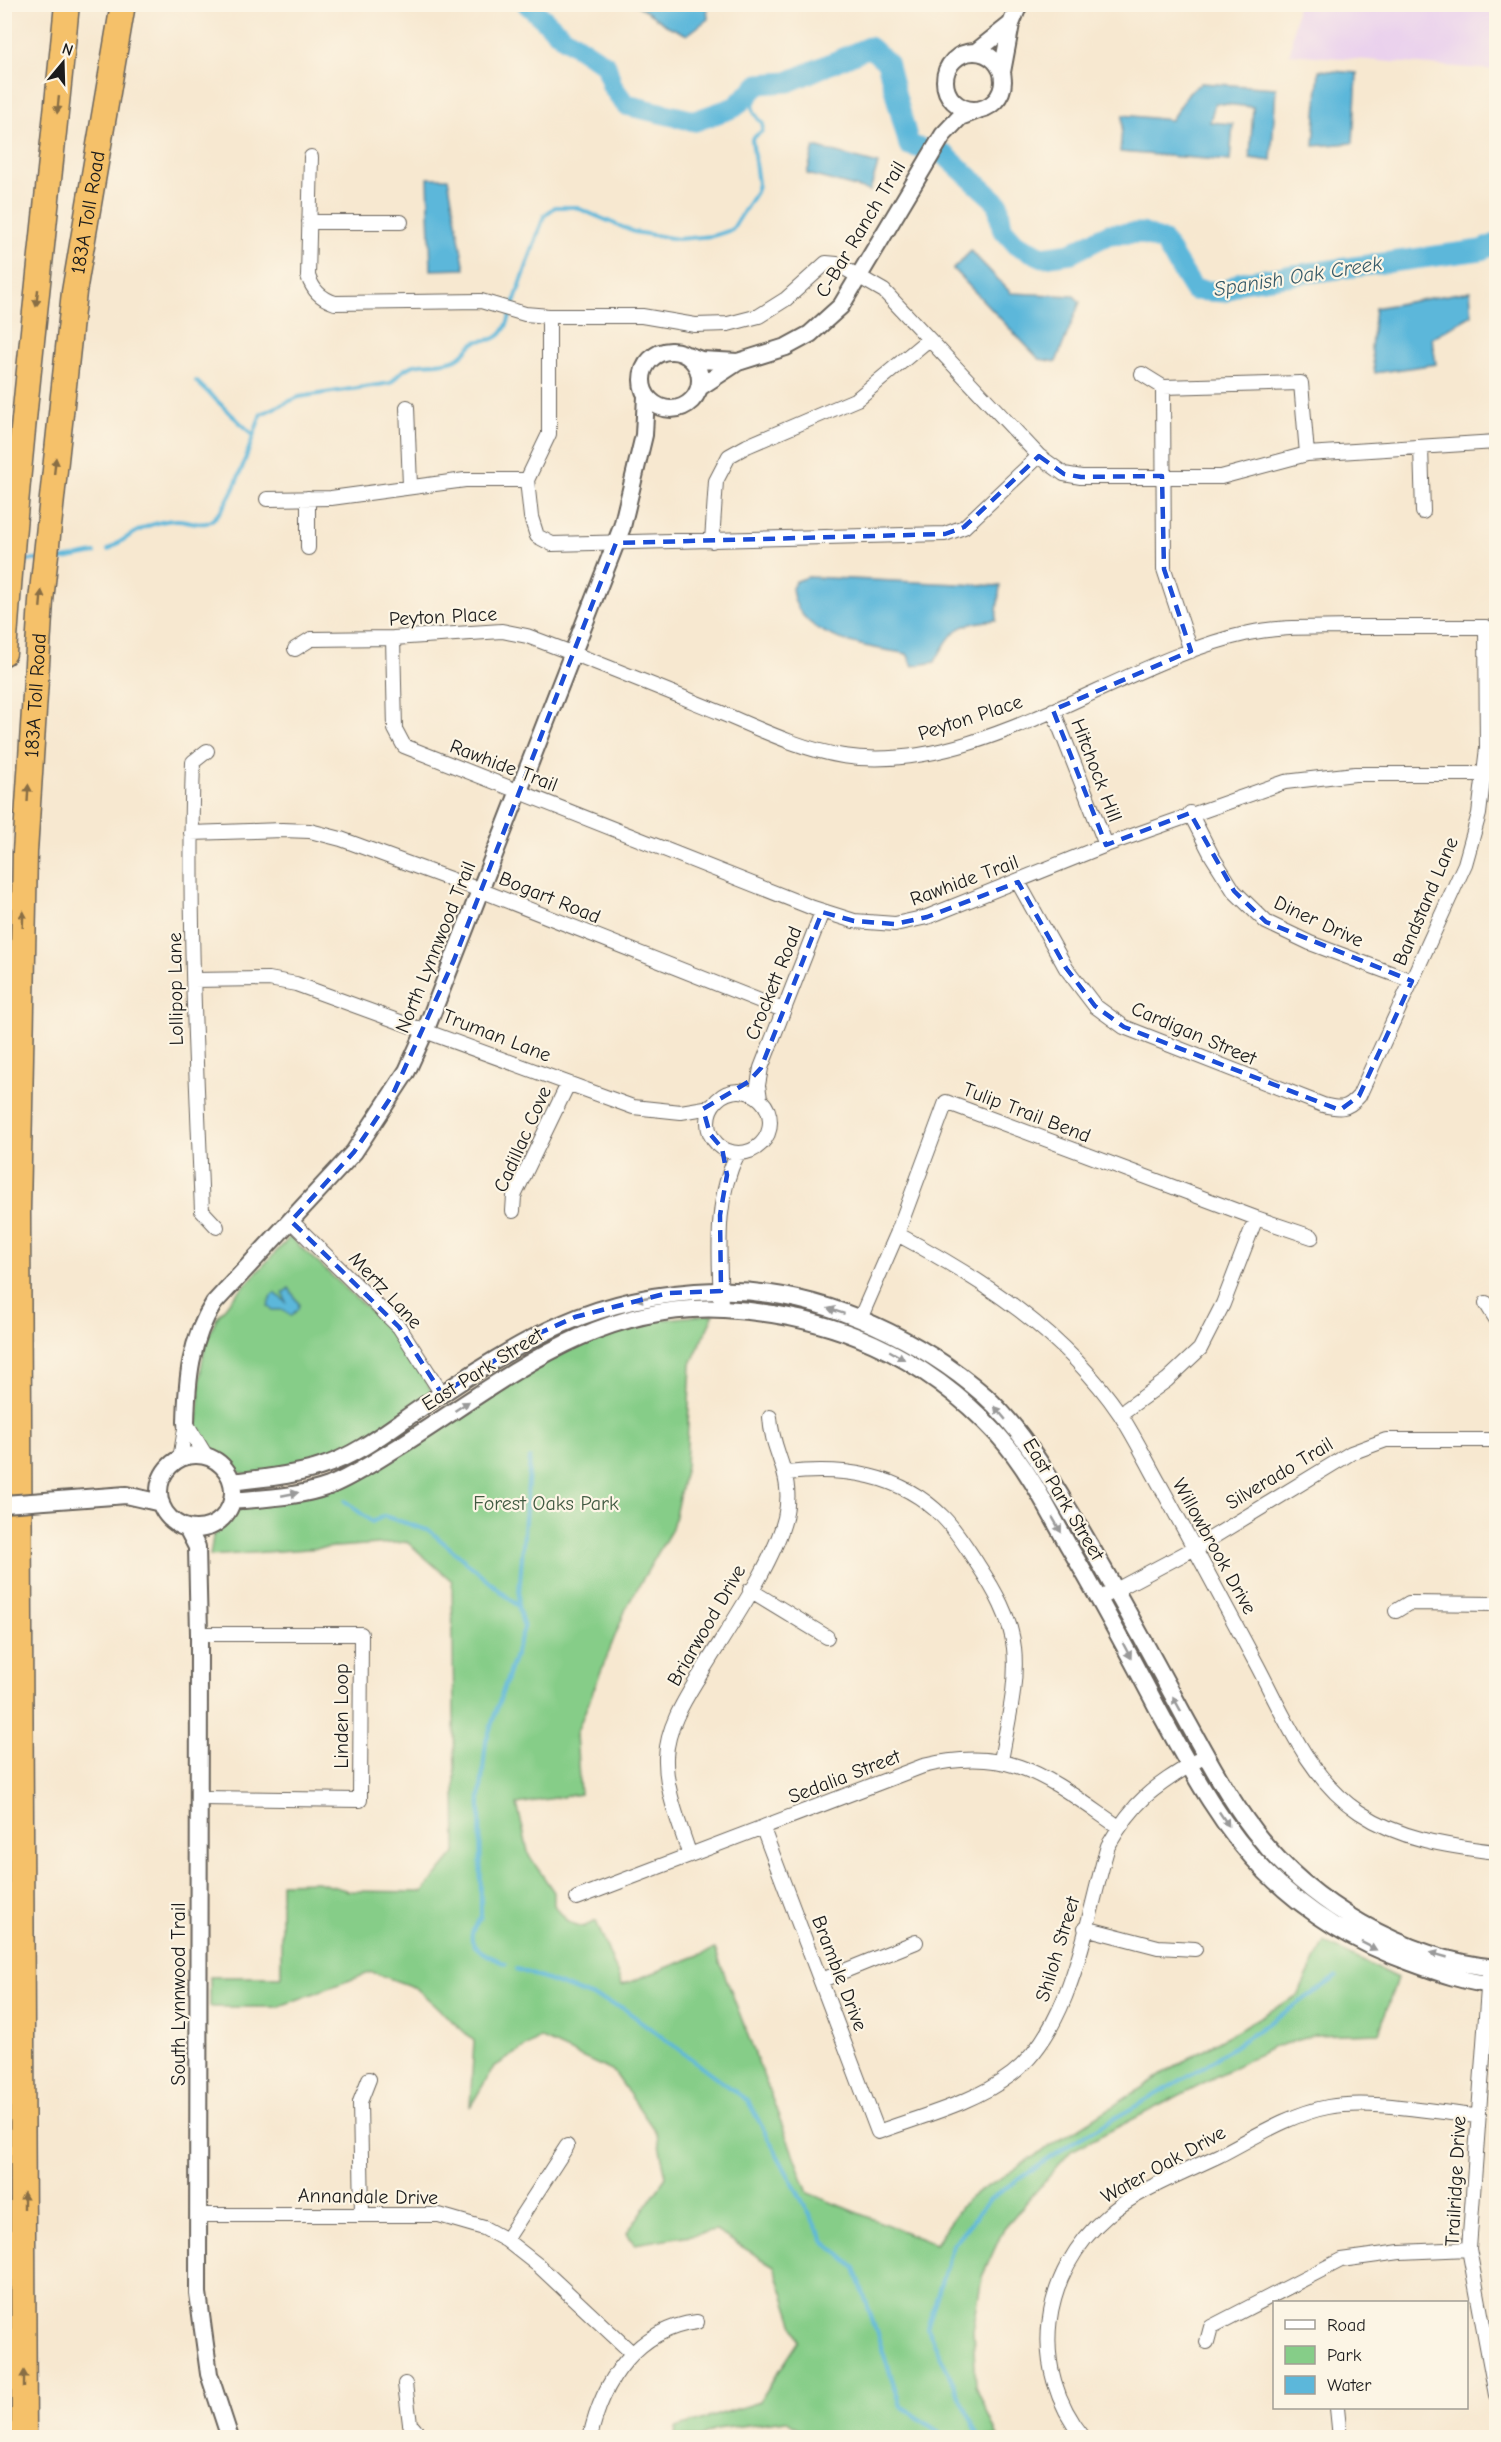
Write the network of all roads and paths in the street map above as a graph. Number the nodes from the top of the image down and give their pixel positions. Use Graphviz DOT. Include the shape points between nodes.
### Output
graph roads {
  1 [pos="67,4"];
  2 [pos="123,4"];
  3 [pos="131,4"];
  4 [pos="1020,4"];
  5 [pos="1011,24"];
  6 [pos="119,40"];
  7 [pos="977,51"];
  8 [pos="1002,72"];
  9 [pos="947,93"];
  10 [pos="981,109"];
  11 [pos="943,135"];
  12 [pos="311,157"];
  13 [pos="309,222"];
  14 [pos="401,222"];
  15 [pos="861,276"];
  16 [pos="549,316"];
  17 [pos="929,339"];
  18 [pos="687,355"];
  19 [pos="738,363"];
  20 [pos="1142,374"];
  21 [pos="700,387"];
  22 [pos="1163,387"];
  23 [pos="646,396"];
  24 [pos="407,407"];
  25 [pos="672,410"];
  26 [pos="644,435"];
  27 [pos="1497,442"];
  28 [pos="1421,447"];
  29 [pos="1307,454"];
  30 [pos="1039,456"];
  31 [pos="1162,476"];
  32 [pos="527,480"];
  33 [pos="410,486"];
  34 [pos="308,498"];
  35 [pos="267,499"];
  36 [pos="1423,512"];
  37 [pos="712,541"];
  38 [pos="616,543"];
  39 [pos="308,548"];
  40 [pos="1486,627"];
  41 [pos="393,638"];
  42 [pos="295,648"];
  43 [pos="1191,651"];
  44 [pos="4,653"];
  45 [pos="573,653"];
  46 [pos="1053,710"];
  47 [pos="207,751"];
  48 [pos="1484,774"];
  49 [pos="520,791"];
  50 [pos="1190,813"];
  51 [pos="191,832"];
  52 [pos="1106,845"];
  53 [pos="1018,882"];
  54 [pos="480,890"];
  55 [pos="822,912"];
  56 [pos="193,980"];
  57 [pos="1412,981"];
  58 [pos="783,1010"];
  59 [pos="426,1029"];
  60 [pos="761,1068"];
  61 [pos="568,1084"];
  62 [pos="733,1091"];
  63 [pos="760,1099"];
  64 [pos="1352,1105"];
  65 [pos="711,1107"];
  66 [pos="681,1112"];
  67 [pos="708,1125"];
  68 [pos="722,1148"];
  69 [pos="738,1154"];
  70 [pos="726,1175"];
  71 [pos="513,1211"];
  72 [pos="1256,1218"];
  73 [pos="291,1221"];
  74 [pos="217,1227"];
  75 [pos="897,1234"];
  76 [pos="1312,1237"];
  77 [pos="720,1291"];
  78 [pos="1486,1303"];
  79 [pos="721,1309"];
  80 [pos="860,1319"];
  81 [pos="1497,1319"];
  82 [pos="442,1394"];
  83 [pos="1120,1414"];
  84 [pos="770,1417"];
  85 [pos="186,1423"];
  86 [pos="1497,1440"];
  87 [pos="206,1456"];
  88 [pos="180,1459"];
  89 [pos="786,1473"];
  90 [pos="161,1481"];
  91 [pos="232,1482"];
  92 [pos="120,1496"];
  93 [pos="232,1501"];
  94 [pos="161,1503"];
  95 [pos="4,1504"];
  96 [pos="207,1527"];
  97 [pos="187,1528"];
  98 [pos="197,1547"];
  99 [pos="1195,1548"];
  100 [pos="750,1590"];
  101 [pos="1116,1591"];
  102 [pos="1099,1599"];
  103 [pos="1497,1604"];
  104 [pos="1396,1611"];
  105 [pos="199,1634"];
  106 [pos="826,1637"];
  107 [pos="1206,1755"];
  108 [pos="1001,1761"];
  109 [pos="1189,1766"];
  110 [pos="199,1798"];
  111 [pos="1119,1827"];
  112 [pos="763,1829"];
  113 [pos="1497,1852"];
  114 [pos="689,1853"];
  115 [pos="577,1898"];
  116 [pos="1085,1928"];
  117 [pos="916,1942"];
  118 [pos="1195,1949"];
  119 [pos="1493,1967"];
  120 [pos="822,1980"];
  121 [pos="1493,1985"];
  122 [pos="369,2079"];
  123 [pos="1477,2116"];
  124 [pos="878,2132"];
  125 [pos="567,2146"];
  126 [pos="362,2214"];
  127 [pos="200,2215"];
  128 [pos="506,2240"];
  129 [pos="1469,2249"];
  130 [pos="1283,2297"];
  131 [pos="1273,2301"];
  132 [pos="697,2322"];
  133 [pos="1207,2342"];
  134 [pos="632,2353"];
  135 [pos="405,2384"];
  136 [pos="1497,2396"];
  137 [pos="1337,2409"];
  138 [pos="24,2438"];
  139 [pos="230,2438"];
  140 [pos="422,2438"];
  141 [pos="590,2438"];
  142 [pos="1084,2438"];
  143 [pos="1340,2438"];
  1 -- 44 [label="highway, 183A Toll Road, one-way"];
  2 -- 6 [label="highway, 183A Toll Road"];
  3 -- 6 [label="highway"];
  4 -- 5 [label="street, C-Bar Ranch Trail"];
  5 -- 7 [label="street, C-Bar Ranch Trail"];
  5 -- 8 [label="street, C-Bar Ranch Trail"];
  138 -- 6 [label="highway, 183A Toll Road, one-way" via="18,1211 26,852 31,735 49,524 74,292"];
  7 -- 8 [label="street" via="995,60"];
  7 -- 9 [label="street, C-Bar Ranch Trail" via="963,53 952,61 945,72"];
  8 -- 10 [label="street, C-Bar Ranch Trail" via="1001,92 993,103"];
  9 -- 10 [label="street" via="961,107"];
  9 -- 11 [label="street, C-Bar Ranch Trail"];
  10 -- 11 [label="street, C-Bar Ranch Trail" via="960,117"];
  11 -- 15 [label="street, C-Bar Ranch Trail"];
  12 -- 13 [label="street"];
  13 -- 14 [label="street"];
  13 -- 16 [label="street" via="308,276 322,299 335,303 481,301 525,314"];
  15 -- 16 [label="street" via="826,263 786,299 759,316 728,324 695,325 642,316"];
  15 -- 17 [label="street" via="884,291"];
  15 -- 19 [label="street, C-Bar Ranch Trail" via="841,306 810,334 786,347"];
  16 -- 32 [label="street" via="549,434"];
  17 -- 30 [label="street"];
  17 -- 37 [label="street" via="857,399 729,456 716,481"];
  18 -- 19 [label="street, C-Bar Ranch Trail"];
  18 -- 21 [label="street" via="699,369"];
  18 -- 23 [label="street, C-Bar Ranch Trail" via="669,350 651,358 642,376"];
  19 -- 21 [label="street, C-Bar Ranch Trail"];
  20 -- 22 [label="street"];
  21 -- 25 [label="street, C-Bar Ranch Trail" via="690,403"];
  22 -- 29 [label="street" via="1305,378"];
  22 -- 31 [label="street"];
  23 -- 25 [label="street"];
  23 -- 26 [label="street, North Lynnwood Trail"];
  24 -- 33 [label="street"];
  25 -- 26 [label="street"];
  26 -- 38 [label="street, North Lynnwood Trail"];
  27 -- 28 [label="street"];
  28 -- 29 [label="street"];
  28 -- 36 [label="street"];
  29 -- 31 [label="street" via="1221,477"];
  30 -- 31 [label="street" via="1064,474 1082,477"];
  30 -- 37 [label="street" via="964,527 945,534"];
  31 -- 43 [label="street" via="1164,569"];
  32 -- 33 [label="street" via="465,480"];
  32 -- 38 [label="street" via="537,536 552,544"];
  33 -- 34 [label="street"];
  34 -- 35 [label="street"];
  34 -- 39 [label="street"];
  37 -- 38 [label="street"];
  38 -- 45 [label="street, North Lynnwood Trail"];
  40 -- 43 [label="street, Peyton Place" via="1300,628 1249,633"];
  40 -- 48 [label="street, Bandstand Lane"];
  41 -- 42 [label="street, Peyton Place" via="311,639"];
  41 -- 45 [label="street, Peyton Place" via="502,631"];
  41 -- 49 [label="street, Rawhide Trail" via="395,729 404,746"];
  43 -- 46 [label="street, Peyton Place"];
  45 -- 46 [label="street, Peyton Place" via="789,741 842,756 891,758 930,753"];
  45 -- 49 [label="street, North Lynnwood Trail"];
  46 -- 52 [label="street, Hitchock Hill"];
  47 -- 51 [label="street, Lollipop Lane" via="193,762"];
  48 -- 50 [label="street, Rawhide Trail" via="1322,776 1275,785"];
  48 -- 57 [label="street, Bandstand Lane" via="1479,814 1465,864"];
  49 -- 54 [label="street, North Lynnwood Trail"];
  49 -- 55 [label="street, Rawhide Trail"];
  50 -- 52 [label="street, Rawhide Trail"];
  50 -- 57 [label="street, Diner Drive" via="1234,891 1266,922"];
  51 -- 54 [label="street, Bogart Road" via="310,831"];
  51 -- 56 [label="street, Lollipop Lane"];
  52 -- 53 [label="street, Rawhide Trail"];
  53 -- 55 [label="street, Rawhide Trail" via="927,917 895,924 854,921"];
  53 -- 64 [label="street, Cardigan Street" via="1066,968 1095,1006 1125,1027 1323,1105 1340,1110"];
  54 -- 58 [label="street, Bogart Road"];
  54 -- 59 [label="street, North Lynnwood Trail"];
  55 -- 58 [label="street, Crockett Road"];
  56 -- 59 [label="street, Truman Lane" via="296,984"];
  56 -- 74 [label="street, Lollipop Lane" via="202,1211"];
  57 -- 64 [label="street, Bandstand Lane"];
  58 -- 60 [label="street, Crockett Road"];
  59 -- 61 [label="street, Truman Lane"];
  59 -- 73 [label="street, North Lynnwood Trail" via="398,1087 354,1152"];
  60 -- 62 [label="street, Crockett Road"];
  60 -- 63 [label="street, Crockett Road"];
  61 -- 66 [label="street, Truman Lane" via="633,1107"];
  61 -- 71 [label="street, Cadillac Cove" via="514,1196"];
  62 -- 63 [label="street" via="751,1093"];
  62 -- 65 [label="street"];
  63 -- 69 [label="street" via="770,1118 770,1129 759,1147"];
  65 -- 66 [label="street, Truman Lane"];
  65 -- 67 [label="street"];
  66 -- 67 [label="street, Truman Lane"];
  67 -- 68 [label="street"];
  68 -- 69 [label="street"];
  68 -- 70 [label="street"];
  69 -- 70 [label="street"];
  70 -- 77 [label="street" via="720,1215"];
  72 -- 75 [label="street, Tulip Trail Bend" via="946,1102"];
  72 -- 76 [label="street, Tulip Trail Bend"];
  72 -- 83 [label="street" via="1200,1349 1167,1380"];
  73 -- 82 [label="street, Mertz Lane" via="399,1327"];
  73 -- 85 [label="street, North Lynnwood Trail" via="214,1303 201,1323 187,1383"];
  75 -- 80 [label="street, Tulip Trail Bend"];
  75 -- 83 [label="street, Willowbrook Drive" via="994,1290 1040,1326 1080,1364"];
  77 -- 79 [label="street"];
  80 -- 77 [label="street, East Park Street, one-way" via="797,1299"];
  77 -- 82 [label="street, East Park Street, one-way" via="668,1293 575,1317 533,1336"];
  78 -- 81 [label="street"];
  93 -- 79 [label="street, East Park Street, one-way" via="285,1496 327,1486 420,1433 535,1357 618,1322 668,1311"];
  79 -- 102 [label="street, East Park Street, one-way" via="785,1315 834,1327 881,1346 927,1372 1001,1438 1028,1475"];
  101 -- 80 [label="street, East Park Street, one-way" via="1036,1456 986,1397 939,1360"];
  82 -- 91 [label="street, East Park Street" via="357,1450 322,1466"];
  83 -- 99 [label="street, Willowbrook Drive"];
  84 -- 89 [label="street, Briarwood Drive" via="771,1432"];
  85 -- 87 [label="street"];
  85 -- 88 [label="street, North Lynnwood Trail"];
  86 -- 99 [label="street, Silverado Trail" via="1386,1440 1314,1473"];
  87 -- 88 [label="street"];
  87 -- 91 [label="street" via="222,1466"];
  88 -- 90 [label="street"];
  89 -- 100 [label="street, Briarwood Drive" via="784,1519 774,1547"];
  89 -- 108 [label="street" via="843,1470 893,1483 928,1504 956,1533 992,1585 1014,1646 1013,1686"];
  90 -- 92 [label="street"];
  90 -- 94 [label="street"];
  91 -- 93 [label="street"];
  92 -- 94 [label="street"];
  92 -- 95 [label="street, bridge"];
  93 -- 96 [label="street" via="223,1517"];
  94 -- 97 [label="street" via="171,1518"];
  96 -- 97 [label="street"];
  96 -- 98 [label="street, South Lynnwood Trail"];
  97 -- 98 [label="street, South Lynnwood Trail"];
  98 -- 105 [label="street, South Lynnwood Trail"];
  99 -- 101 [label="street, Silverado Trail"];
  99 -- 113 [label="street, Willowbrook Drive" via="1298,1742 1322,1779 1358,1812 1392,1831 1438,1845"];
  100 -- 106 [label="street"];
  100 -- 114 [label="street, Briarwood Drive" via="684,1700 668,1742 668,1786"];
  101 -- 102 [label="street, Silverado Trail"];
  107 -- 101 [label="street, East Park Street, one-way"];
  102 -- 109 [label="street, East Park Street, one-way"];
  103 -- 104 [label="street" via="1409,1603"];
  105 -- 110 [label="street, South Lynnwood Trail"];
  105 -- 110 [label="street, Linden Loop" via="361,1634 360,1800"];
  107 -- 109 [label="street, Shiloh Street"];
  119 -- 107 [label="street, East Park Street, one-way" via="1430,1953 1395,1939 1357,1921 1317,1892 1282,1863 1256,1834"];
  108 -- 111 [label="street, Sedalia Street" via="1053,1782"];
  108 -- 112 [label="street, Sedalia Street" via="969,1757 923,1766"];
  109 -- 111 [label="street, Shiloh Street" via="1149,1791"];
  109 -- 121 [label="street, East Park Street, one-way" via="1264,1870 1321,1917 1386,1954 1436,1972"];
  110 -- 127 [label="street, South Lynnwood Trail"];
  111 -- 116 [label="street, Shiloh Street" via="1108,1846"];
  112 -- 114 [label="street, Sedalia Street"];
  112 -- 120 [label="street, Bramble Drive"];
  114 -- 115 [label="street, Sedalia Street"];
  116 -- 118 [label="street" via="1158,1947"];
  116 -- 124 [label="street, Shiloh Street" via="1064,2002 1044,2040 1012,2074 973,2096"];
  117 -- 120 [label="street"];
  119 -- 121 [label="street, Trailridge Drive"];
  120 -- 124 [label="street, Bramble Drive"];
  121 -- 123 [label="street, Trailridge Drive"];
  122 -- 126 [label="street" via="360,2102"];
  123 -- 129 [label="street, Trailridge Drive"];
  123 -- 142 [label="street, Water Oak Drive" via="1372,2106 1328,2107 1285,2122 1110,2213 1080,2241 1061,2275 1050,2315 1048,2355 1056,2392"];
  125 -- 128 [label="street"];
  126 -- 127 [label="street, Annandale Drive"];
  126 -- 128 [label="street, Annandale Drive" via="439,2215 484,2228"];
  127 -- 139 [label="street, South Lynnwood Trail" via="198,2293 202,2333 208,2374"];
  128 -- 134 [label="street, Annandale Drive"];
  129 -- 130 [label="street" via="1341,2260"];
  129 -- 136 [label="street, Trailridge Drive"];
  131 -- 133 [label="street" via="1211,2327"];
  132 -- 134 [label="street" via="666,2329"];
  134 -- 141 [label="street" via="600,2402"];
  135 -- 140 [label="street" via="410,2424"];
  137 -- 143 [label="street"];
}
